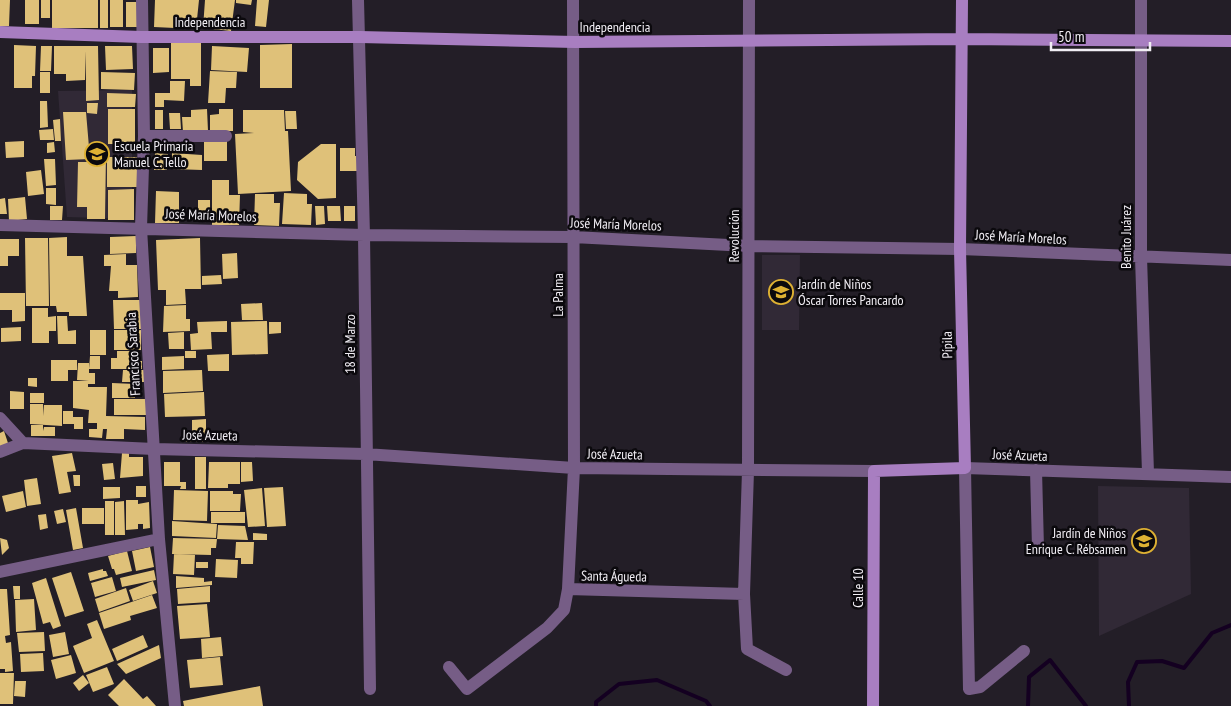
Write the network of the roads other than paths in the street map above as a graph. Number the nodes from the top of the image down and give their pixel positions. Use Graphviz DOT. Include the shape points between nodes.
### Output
graph roads {
  1 [pos="142,0"];
  2 [pos="358,0"];
  3 [pos="573,0"];
  4 [pos="749,0"];
  5 [pos="962,0"];
  6 [pos="1141,0"];
  7 [pos="0,32"];
  8 [pos="141,37"];
  9 [pos="360,37"];
  10 [pos="961,39"];
  11 [pos="1141,39"];
  12 [pos="750,41"];
  13 [pos="1231,41"];
  14 [pos="575,42"];
  15 [pos="144,136"];
  16 [pos="226,136"];
  17 [pos="0,226"];
  18 [pos="141,228"];
  19 [pos="364,235"];
  20 [pos="573,237"];
  21 [pos="748,246"];
  22 [pos="960,249"];
  23 [pos="1141,257"];
  24 [pos="1231,260"];
  25 [pos="0,418"];
  26 [pos="23,443"];
  27 [pos="154,449"];
  28 [pos="0,452"];
  29 [pos="365,454"];
  30 [pos="574,468"];
  31 [pos="965,468"];
  32 [pos="1036,470"];
  33 [pos="748,471"];
  34 [pos="874,471"];
  35 [pos="1148,473"];
  36 [pos="1231,477"];
  37 [pos="159,539"];
  38 [pos="1038,548"];
  39 [pos="0,572"];
  40 [pos="568,589"];
  41 [pos="744,594"];
  42 [pos="1024,650"];
  43 [pos="450,667"];
  44 [pos="786,670"];
  45 [pos="370,688"];
  46 [pos="175,706"];
  47 [pos="873,706"];
  1 -- 8 [label="street, Francisco Sarabia"];
  2 -- 9 [label="street, 18 de Marzo"];
  3 -- 14 [label="street, La Palma"];
  4 -- 12 [label="street, Revolución"];
  5 -- 10 [label="main road, Pípila"];
  6 -- 11 [label="street, Benito Juárez"];
  7 -- 8 [label="main road, Independencia"];
  8 -- 9 [label="main road, Independencia"];
  8 -- 15 [label="street, Francisco Sarabia"];
  9 -- 14 [label="main road, Independencia"];
  9 -- 19 [label="street, 18 de Marzo"];
  10 -- 11 [label="main road, Independencia"];
  10 -- 12 [label="main road, Independencia"];
  10 -- 22 [label="main road, Pípila"];
  11 -- 13 [label="main road, Independencia"];
  11 -- 23 [label="street, Benito Juárez"];
  12 -- 14 [label="main road, Independencia"];
  12 -- 21 [label="street, Revolución"];
  14 -- 20 [label="street, La Palma"];
  15 -- 16 [label="street"];
  15 -- 18 [label="street, Francisco Sarabia"];
  17 -- 18 [label="street, José María Morelos"];
  18 -- 19 [label="street, José María Morelos"];
  18 -- 27 [label="street, Francisco Sarabia"];
  19 -- 20 [label="street, José María Morelos"];
  19 -- 29 [label="street, 18 de Marzo"];
  20 -- 21 [label="street, José María Morelos"];
  20 -- 30 [label="street, La Palma"];
  21 -- 22 [label="street, José María Morelos"];
  21 -- 33 [label="street, Revolución"];
  22 -- 23 [label="street, José María Morelos"];
  22 -- 31 [label="main road, Pípila"];
  23 -- 24 [label="street, José María Morelos"];
  23 -- 35 [label="street, Benito Juárez"];
  25 -- 26 [label="street"];
  26 -- 27 [label="street, José Azueta"];
  26 -- 28 [label="street, José Azueta"];
  27 -- 29 [label="street, José Azueta"];
  27 -- 37 [label="street, Francisco Sarabia"];
  29 -- 30 [label="street, José Azueta"];
  29 -- 45 [label="street, 18 de Marzo"];
  30 -- 33 [label="street, José Azueta"];
  30 -- 40 [label="street, La Palma"];
  31 -- 32 [label="street, José Azueta"];
  31 -- 34 [label="main road, José Azueta"];
  31 -- 42 [label="street, Pípila" via="969,689 980,687"];
  32 -- 35 [label="street, José Azueta"];
  32 -- 38 [label="street"];
  33 -- 34 [label="street, José Azueta"];
  33 -- 41 [label="street, Revolución"];
  34 -- 47 [label="main road, Calle 10"];
  35 -- 36 [label="street, José Azueta"];
  37 -- 39 [label="street"];
  37 -- 46 [label="street, Francisco Sarabia"];
  40 -- 41 [label="street, Santa Águeda"];
  40 -- 43 [label="street, Santa Águeda" via="564,610 548,628 467,689"];
  41 -- 44 [label="street, Revolución" via="747,649"];
}
